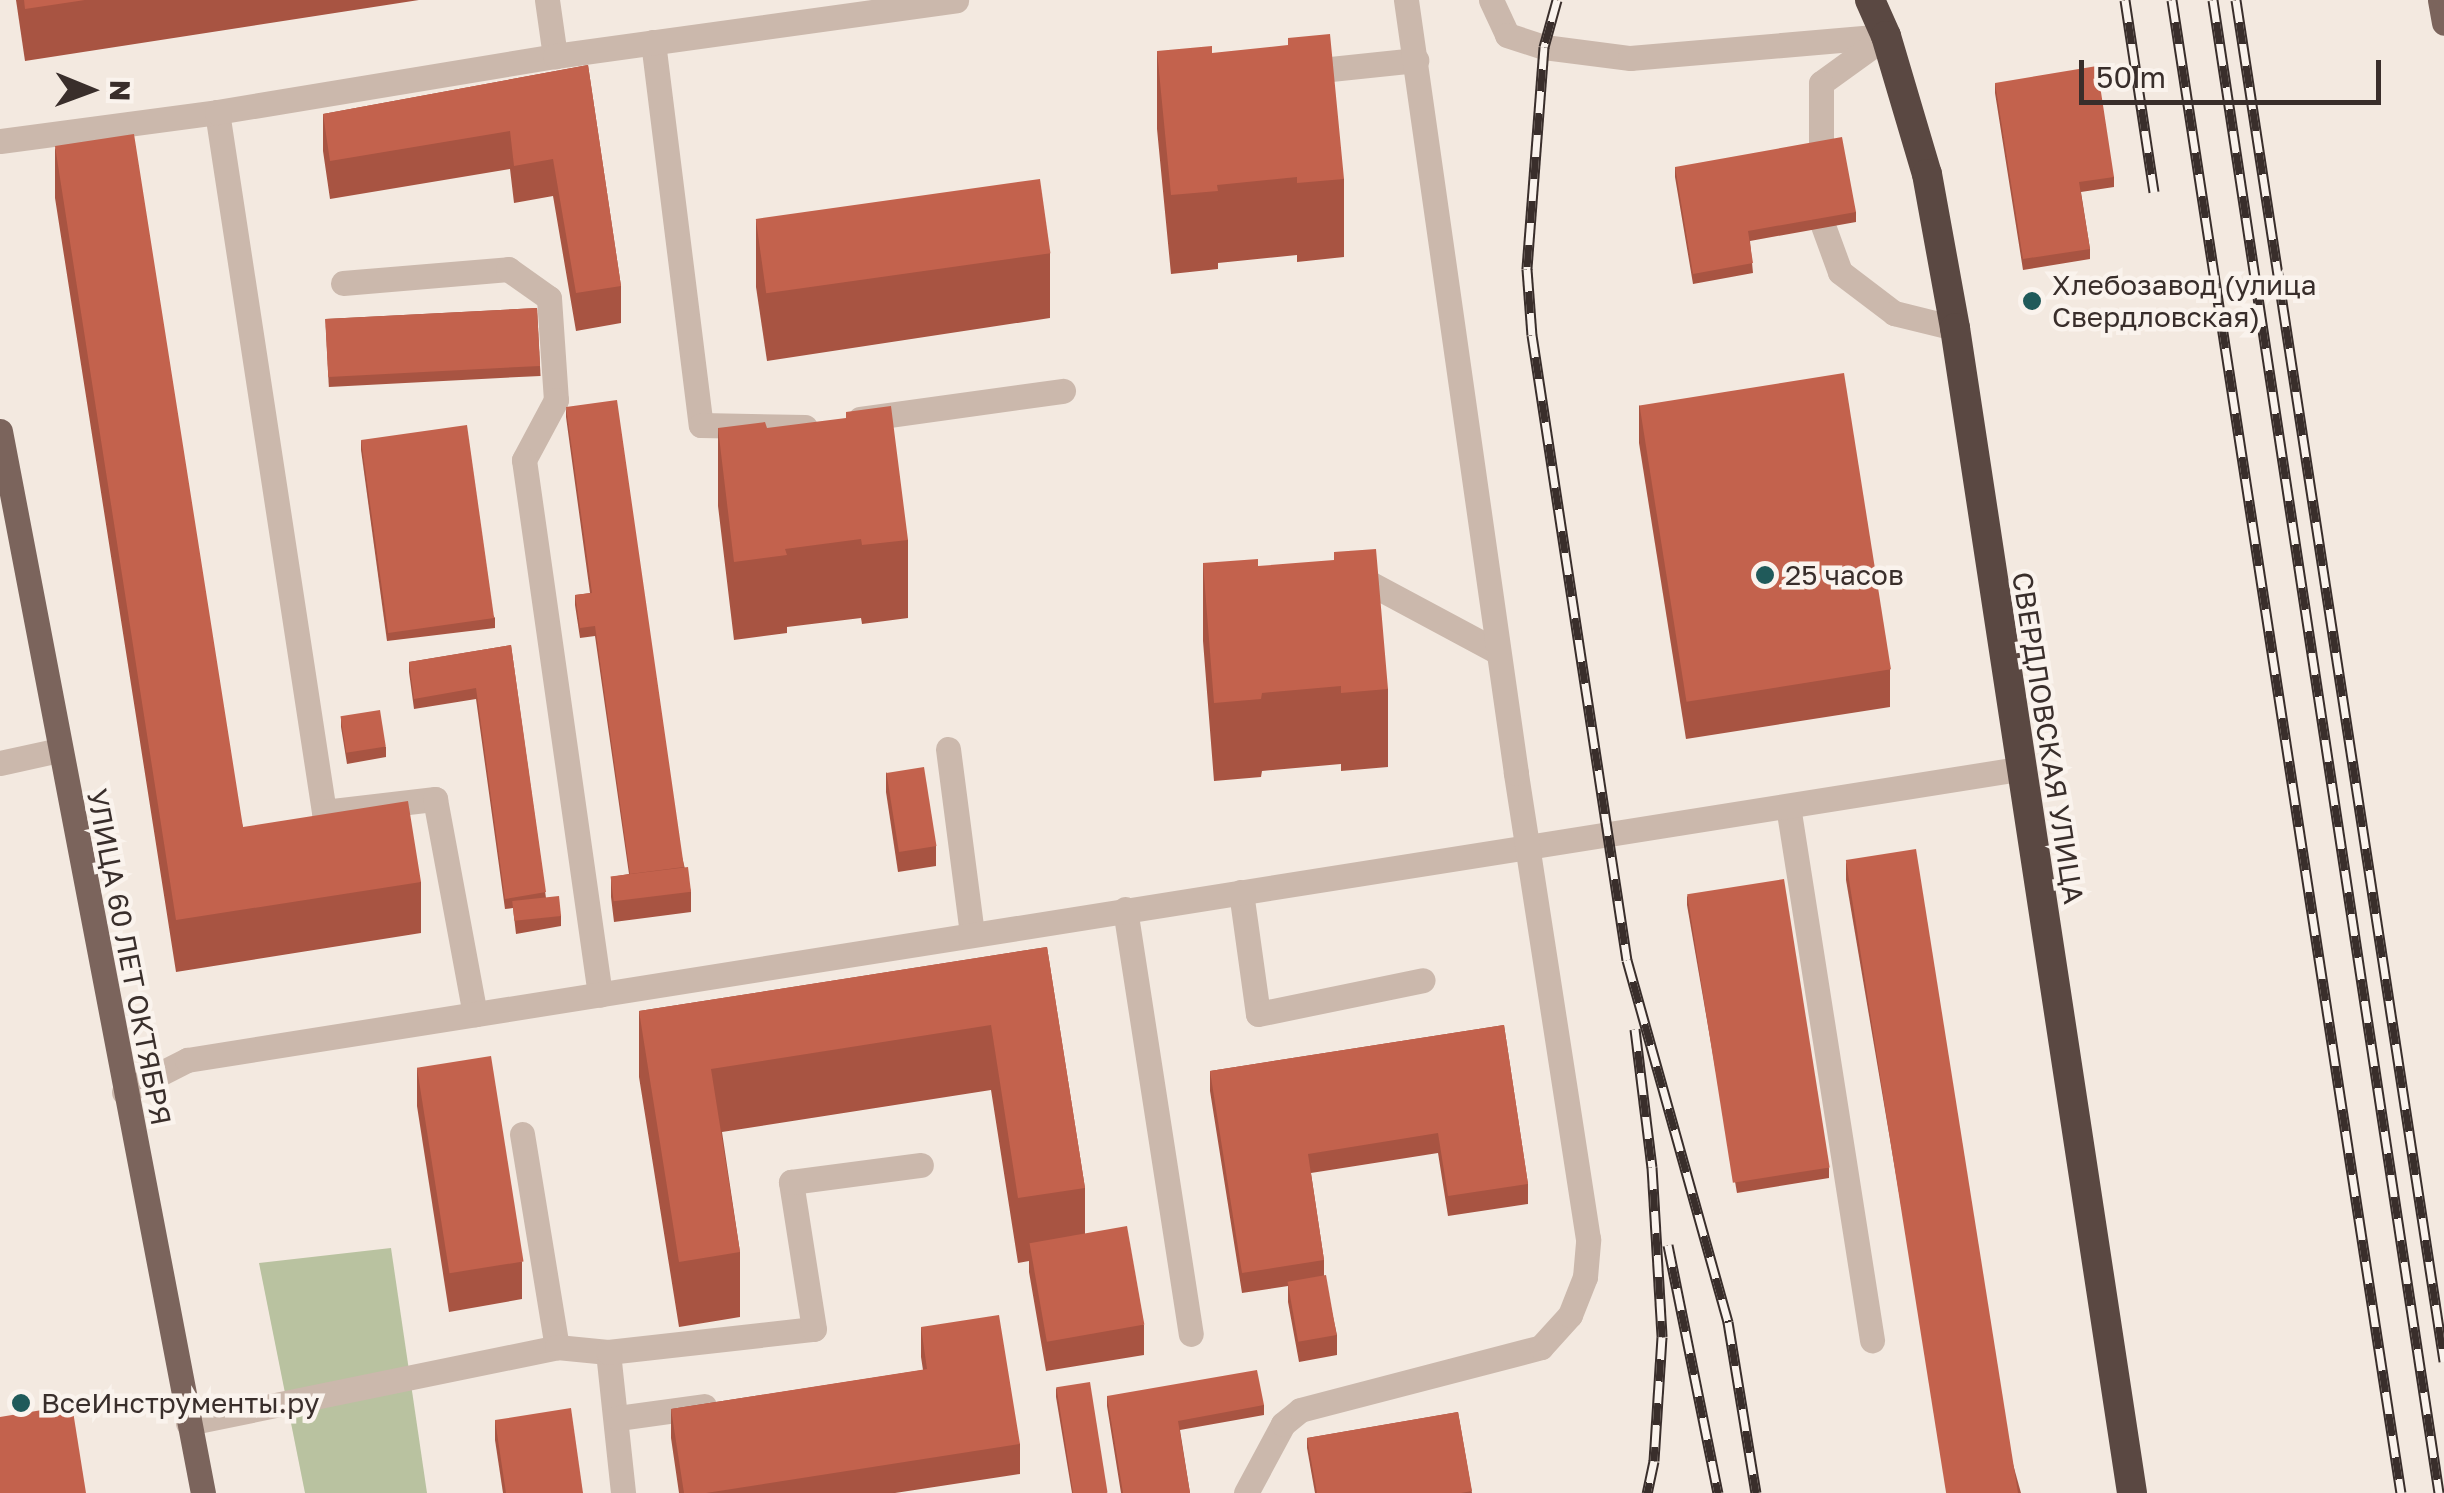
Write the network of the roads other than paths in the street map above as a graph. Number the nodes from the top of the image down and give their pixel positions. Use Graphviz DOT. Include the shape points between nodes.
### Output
graph roads {
  1 [pos="547,0"];
  2 [pos="956,0"];
  3 [pos="1406,0"];
  4 [pos="1491,0"];
  5 [pos="1870,0"];
  6 [pos="2440,0"];
  7 [pos="2444,23"];
  8 [pos="1886,36"];
  9 [pos="653,42"];
  10 [pos="555,56"];
  11 [pos="1416,60"];
  12 [pos="1278,75"];
  13 [pos="217,112"];
  14 [pos="0,142"];
  15 [pos="343,283"];
  16 [pos="1954,328"];
  17 [pos="1064,391"];
  18 [pos="0,431"];
  19 [pos="1331,562"];
  20 [pos="1498,652"];
  21 [pos="948,749"];
  22 [pos="59,750"];
  23 [pos="0,763"];
  24 [pos="2019,769"];
  25 [pos="1788,806"];
  26 [pos="1529,849"];
  27 [pos="1240,892"];
  28 [pos="1125,909"];
  29 [pos="972,934"];
  30 [pos="1423,980"];
  31 [pos="600,995"];
  32 [pos="475,1014"];
  33 [pos="124,1092"];
  34 [pos="522,1134"];
  35 [pos="921,1165"];
  36 [pos="1190,1334"];
  37 [pos="1872,1340"];
  38 [pos="557,1346"];
  39 [pos="608,1352"];
  40 [pos="729,1402"];
  41 [pos="618,1418"];
  42 [pos="188,1422"];
  43 [pos="204,1493"];
  44 [pos="624,1493"];
  45 [pos="1246,1493"];
  46 [pos="2132,1493"];
  1 -- 10 [label="street"];
  2 -- 9 [label="street"];
  3 -- 11 [label="street"];
  4 -- 8 [label="street" via="1506,35 1544,48 1630,58"];
  5 -- 8 [label="highway, СВЕРДЛОВСКАЯ УЛИЦА"];
  6 -- 7 [label="main road"];
  8 -- 16 [label="highway, СВЕРДЛОВСКАЯ УЛИЦА" via="1927,174"];
  8 -- 16 [label="street" via="1821,84 1821,220 1840,272 1894,313"];
  9 -- 10 [label="street"];
  9 -- 17 [label="street" via="701,425 796,428"];
  10 -- 13 [label="street"];
  11 -- 12 [label="street"];
  11 -- 20 [label="street"];
  13 -- 14 [label="street"];
  13 -- 32 [label="street" via="324,812 435,800"];
  15 -- 31 [label="street" via="508,269 549,298 556,400 524,460"];
  16 -- 24 [label="highway, СВЕРДЛОВСКАЯ УЛИЦА"];
  18 -- 22 [label="main road, УЛИЦА 60 ЛЕТ ОКТЯБРЯ"];
  19 -- 20 [label="street"];
  20 -- 26 [label="street"];
  21 -- 29 [label="street"];
  22 -- 23 [label="street"];
  22 -- 33 [label="main road, УЛИЦА 60 ЛЕТ ОКТЯБРЯ"];
  24 -- 25 [label="street"];
  24 -- 46 [label="highway, СВЕРДЛОВСКАЯ УЛИЦА"];
  25 -- 26 [label="street"];
  25 -- 37 [label="street"];
  26 -- 27 [label="street"];
  26 -- 45 [label="street" via="1588,1239 1585,1277 1570,1315 1542,1347 1300,1410 1283,1424"];
  27 -- 28 [label="street"];
  27 -- 30 [label="street" via="1258,1014"];
  28 -- 29 [label="street"];
  28 -- 36 [label="street"];
  29 -- 31 [label="street"];
  31 -- 32 [label="street"];
  32 -- 33 [label="street" via="186,1060"];
  33 -- 42 [label="main road, УЛИЦА 60 ЛЕТ ОКТЯБРЯ"];
  34 -- 38 [label="street"];
  35 -- 39 [label="street" via="790,1182 814,1329"];
  38 -- 39 [label="street"];
  38 -- 42 [label="street"];
  39 -- 41 [label="street"];
  40 -- 41 [label="street"];
  41 -- 44 [label="street"];
  42 -- 43 [label="main road, УЛИЦА 60 ЛЕТ ОКТЯБРЯ"];
}
